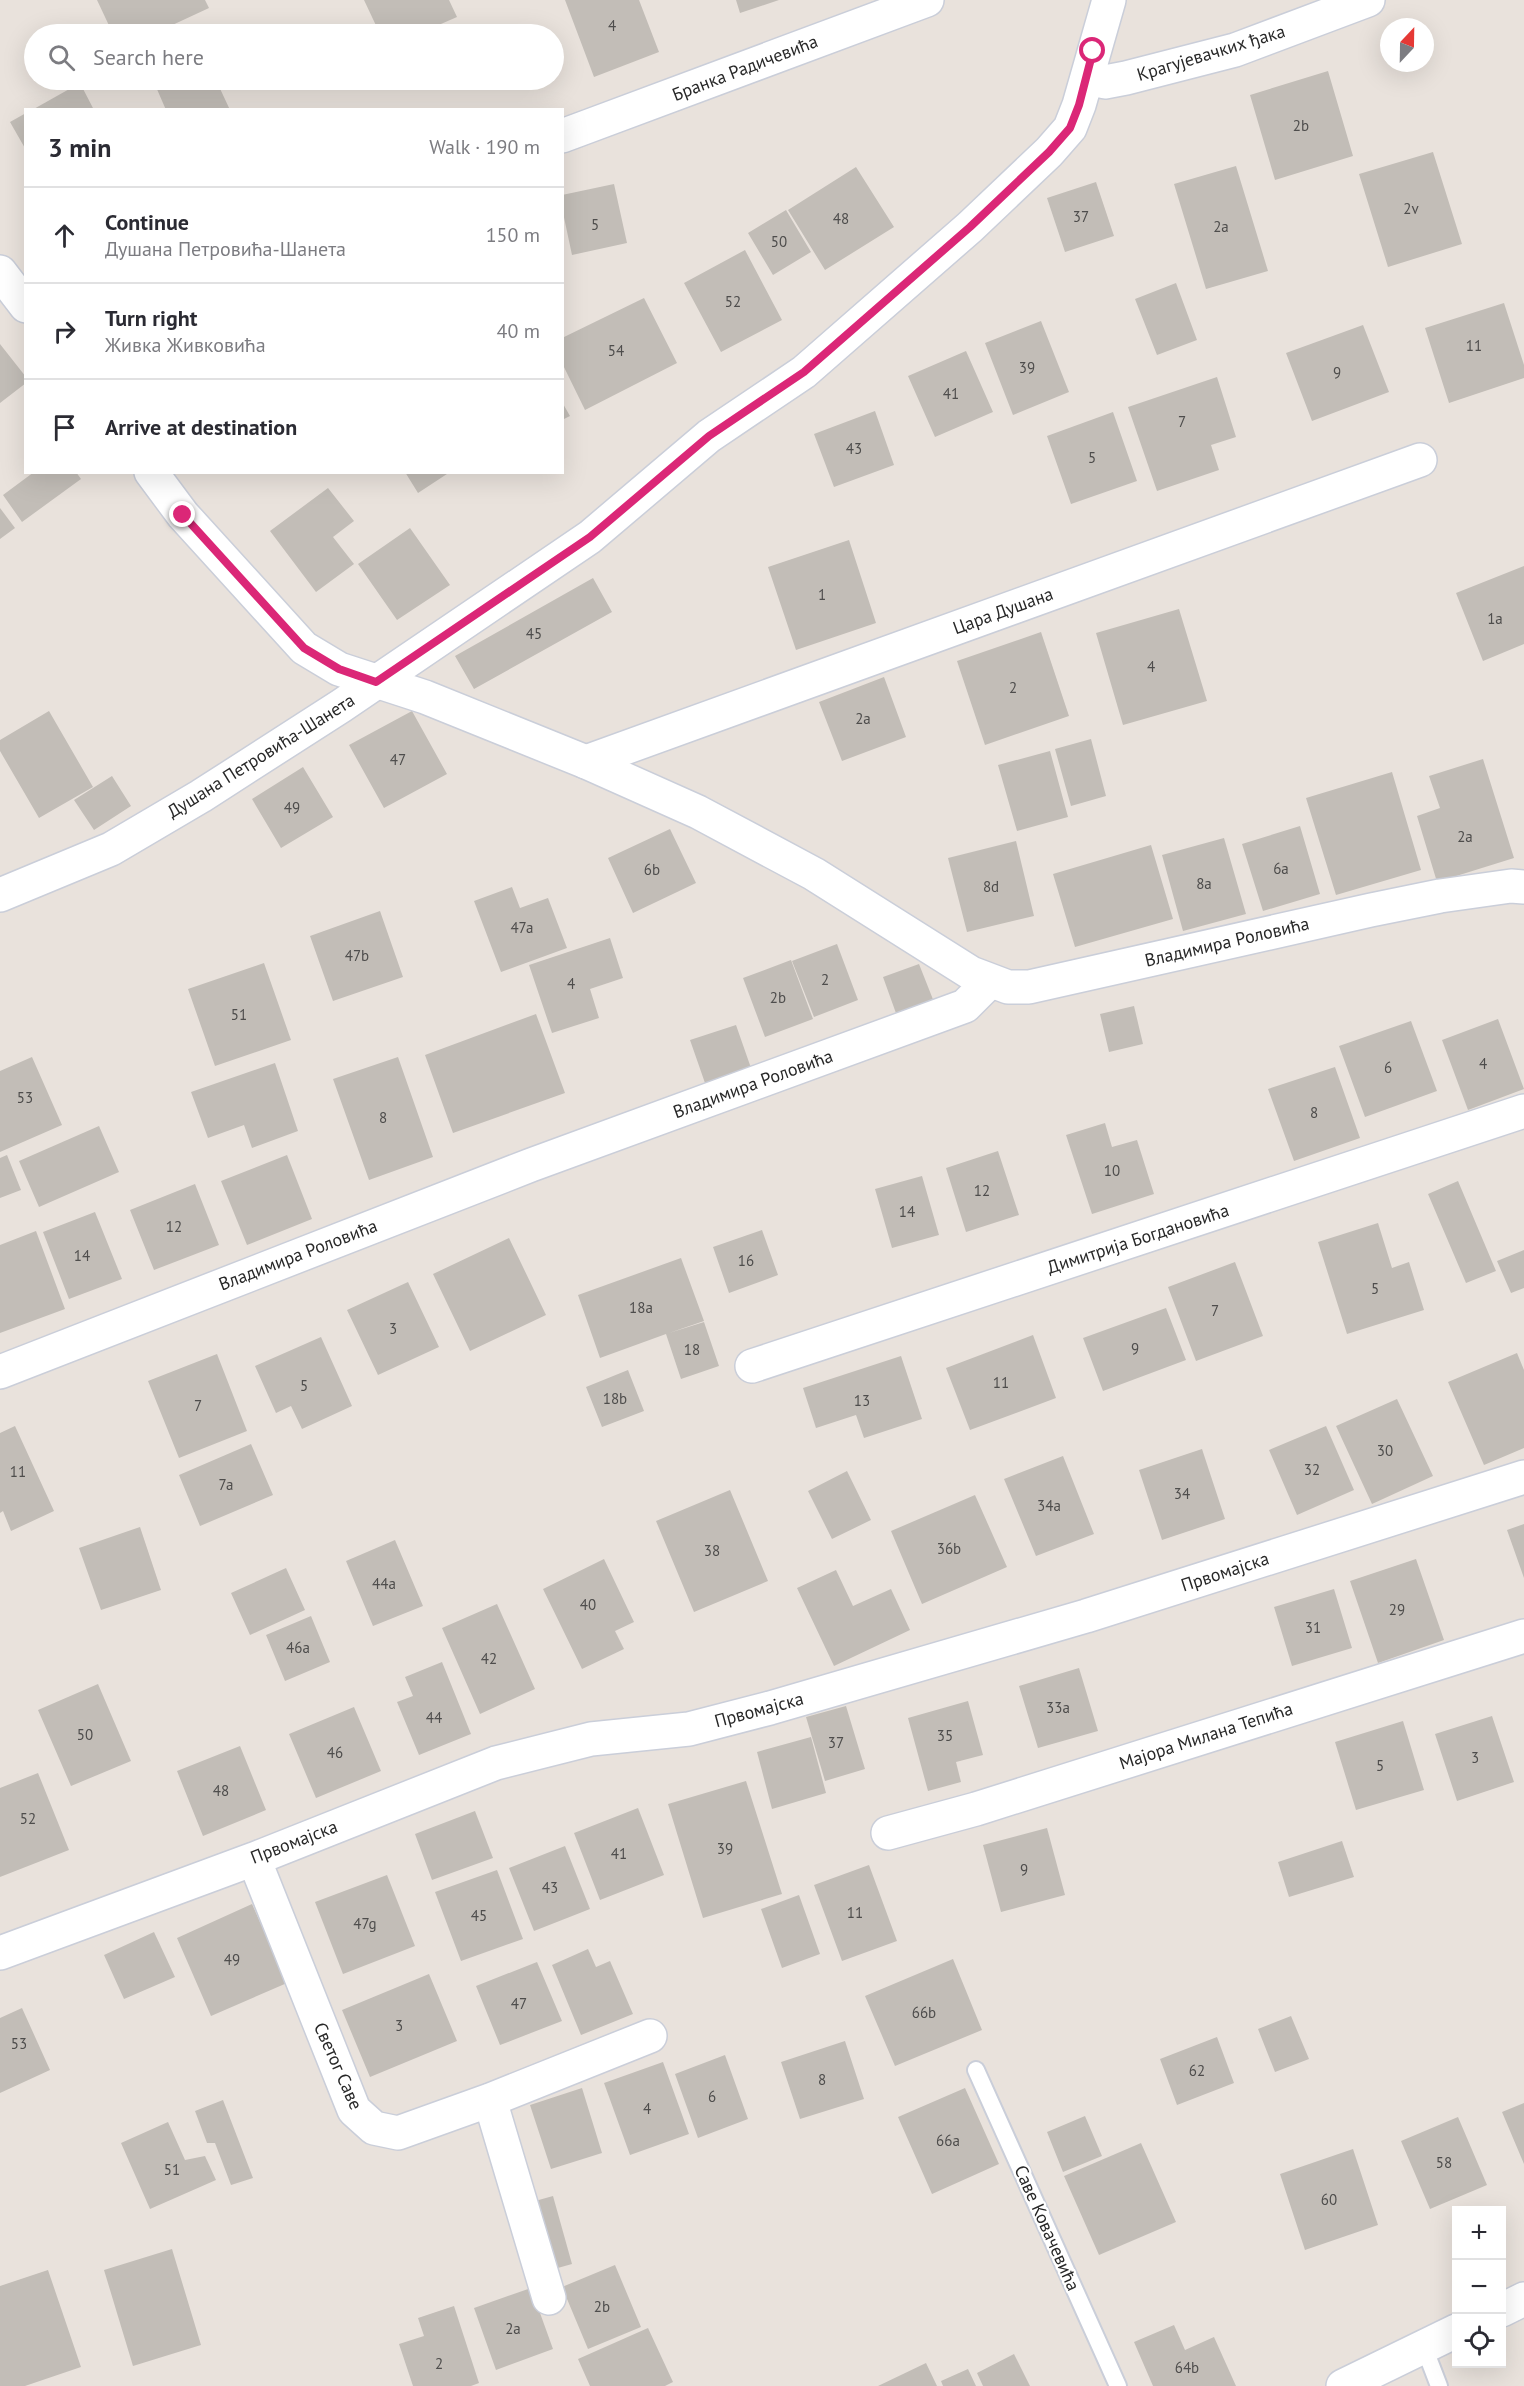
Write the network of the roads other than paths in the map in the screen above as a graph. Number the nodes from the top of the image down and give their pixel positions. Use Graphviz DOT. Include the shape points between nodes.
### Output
graph roads {
  1 [pos="927,0"];
  2 [pos="1109,0"];
  3 [pos="1368,0"];
  4 [pos="1087,78"];
  5 [pos="564,135"];
  6 [pos="0,272"];
  7 [pos="24,303"];
  8 [pos="1420,460"];
  9 [pos="152,474"];
  10 [pos="376,682"];
  11 [pos="586,762"];
  12 [pos="1524,887"];
  13 [pos="0,895"];
  14 [pos="989,982"];
  15 [pos="1524,1111"];
  16 [pos="752,1366"];
  17 [pos="0,1372"];
  18 [pos="1524,1477"];
  19 [pos="1524,1636"];
  20 [pos="888,1833"];
  21 [pos="254,1858"];
  22 [pos="0,1953"];
  23 [pos="650,2036"];
  24 [pos="976,2070"];
  25 [pos="490,2100"];
  26 [pos="549,2298"];
  27 [pos="1524,2299"];
  28 [pos="1506,2308"];
  29 [pos="1452,2333"];
  30 [pos="1424,2347"];
  31 [pos="1118,2386"];
  32 [pos="1343,2386"];
  33 [pos="1439,2386"];
  1 -- 5 [label="street, Бранка Радичевића"];
  2 -- 4 [label="street, Душана Петровића-Шанета"];
  3 -- 4 [label="street, Крагујевачких ђака" via="1235,50 1105,82"];
  4 -- 10 [label="street, Душана Петровића-Шанета" via="1070,128 1049,152 970,227 804,372 709,436 590,537"];
  6 -- 7 [label="street"];
  8 -- 11 [label="street, Цара Душана"];
  9 -- 10 [label="street" via="183,515 304,648 339,669"];
  10 -- 11 [label="street" via="425,697"];
  10 -- 13 [label="street, Душана Петровића-Шанета" via="201,796 111,849"];
  11 -- 14 [label="street" via="698,813 814,874"];
  12 -- 14 [label="street, Владимира Роловића" via="1440,896 1029,987"];
  14 -- 17 [label="street, Владимира Роловића" via="965,1006 531,1165"];
  15 -- 16 [label="street, Димитрија Богдановића"];
  18 -- 21 [label="street, Првомајска" via="1086,1616 770,1708 688,1729 591,1739 496,1763"];
  19 -- 20 [label="street, Мајора Милана Тепића" via="976,1809"];
  21 -- 22 [label="street, Првомајска"];
  21 -- 25 [label="street, Светог Саве" via="354,2110 374,2128 398,2133"];
  23 -- 25 [label="street, Светог Саве"];
  24 -- 31 [label="lane, Саве Ковачевића"];
  25 -- 26 [label="street"];
  27 -- 28 [label="street"];
  29 -- 30 [label="street"];
  30 -- 32 [label="street"];
  30 -- 33 [label="lane"];
}
